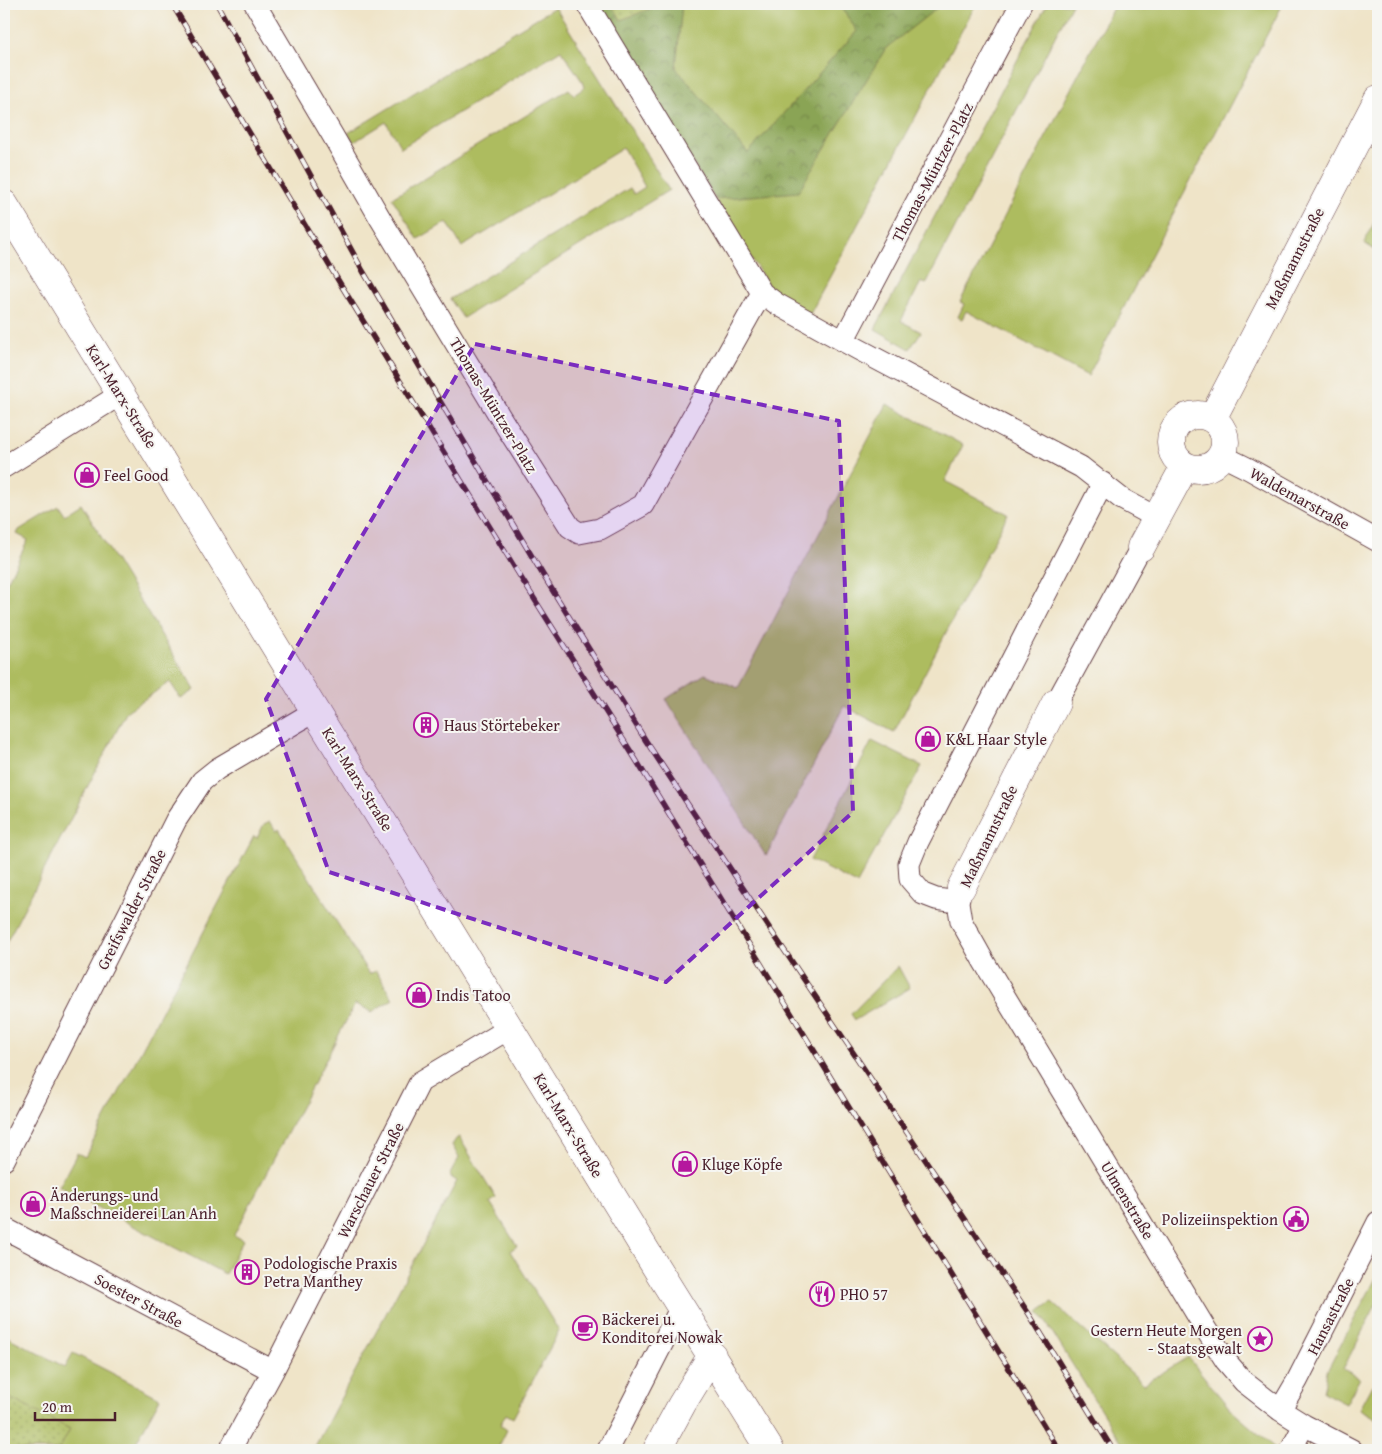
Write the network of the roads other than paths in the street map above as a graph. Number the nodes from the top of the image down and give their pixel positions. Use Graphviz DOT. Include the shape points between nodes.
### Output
graph roads {
  1 [pos="254,4"];
  2 [pos="587,4"];
  3 [pos="1021,4"];
  4 [pos="1378,99"];
  5 [pos="4,204"];
  6 [pos="762,293"];
  7 [pos="842,341"];
  8 [pos="121,394"];
  9 [pos="1212,419"];
  10 [pos="1221,456"];
  11 [pos="1186,466"];
  12 [pos="4,467"];
  13 [pos="1103,483"];
  14 [pos="1157,518"];
  15 [pos="1378,541"];
  16 [pos="1141,547"];
  17 [pos="1056,703"];
  18 [pos="315,711"];
  19 [pos="960,895"];
  20 [pos="510,1028"];
  21 [pos="4,1160"];
  22 [pos="1378,1222"];
  23 [pos="4,1228"];
  24 [pos="681,1307"];
  25 [pos="712,1355"];
  26 [pos="274,1371"];
  27 [pos="1280,1410"];
  28 [pos="1304,1425"];
  29 [pos="230,1450"];
  30 [pos="608,1450"];
  31 [pos="657,1450"];
  32 [pos="770,1450"];
  33 [pos="1291,1450"];
  34 [pos="1352,1450"];
  1 -- 6 [label="street, Thomas-Müntzer-Platz" via="502,420 570,527 579,533 600,529 643,505"];
  2 -- 6 [label="street"];
  3 -- 7 [label="street, Thomas-Müntzer-Platz"];
  4 -- 9 [label="street, Maßmannstraße"];
  5 -- 8 [label="street, Karl-Marx-Straße"];
  6 -- 7 [label="street"];
  7 -- 13 [label="street" via="1081,468"];
  8 -- 12 [label="street"];
  8 -- 18 [label="street, Karl-Marx-Straße"];
  9 -- 10 [label="street" via="1221,427 1225,438"];
  9 -- 11 [label="street" via="1203,416 1185,419 1173,433 1174,452"];
  10 -- 11 [label="street" via="1209,467 1197,469"];
  10 -- 15 [label="street, Waldemarstraße"];
  11 -- 14 [label="street, Maßmannstraße"];
  13 -- 14 [label="street"];
  13 -- 19 [label="street, Maßmannstraße" via="909,864 910,879 923,894 936,899"];
  14 -- 16 [label="street, Maßmannstraße"];
  16 -- 17 [label="street, Maßmannstraße"];
  17 -- 19 [label="street, Maßmannstraße"];
  18 -- 20 [label="street, Karl-Marx-Straße"];
  18 -- 21 [label="street, Greifswalder Straße" via="202,781 176,820"];
  19 -- 27 [label="street, Ulmenstraße" via="961,921 984,962 1205,1328 1244,1382"];
  20 -- 24 [label="street, Karl-Marx-Straße"];
  20 -- 26 [label="street, Warschauer Straße" via="420,1082"];
  22 -- 27 [label="street, Hansastraße"];
  23 -- 26 [label="street, Soester Straße"];
  24 -- 25 [label="street, Karl-Marx-Straße"];
  24 -- 30 [label="street"];
  25 -- 31 [label="street"];
  25 -- 32 [label="street, Karl-Marx-Straße"];
  26 -- 29 [label="street, Warschauer Straße"];
  27 -- 28 [label="street, Ulmenstraße"];
  28 -- 33 [label="street"];
  28 -- 34 [label="street, Ulmenstraße"];
}
